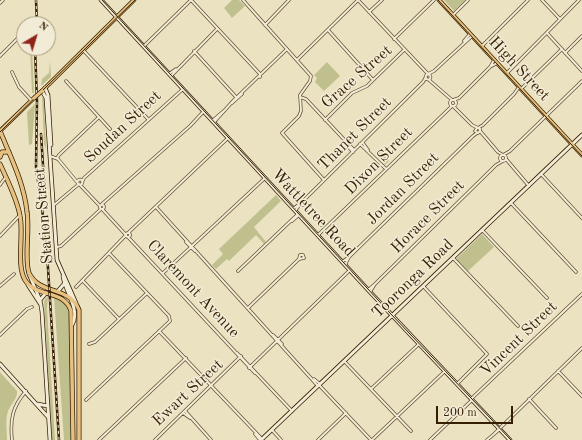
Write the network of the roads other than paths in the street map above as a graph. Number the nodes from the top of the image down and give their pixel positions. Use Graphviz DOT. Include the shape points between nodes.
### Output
graph roads {
  1 [pos="3,0"];
  2 [pos="101,0"];
  3 [pos="134,0"];
  4 [pos="191,0"];
  5 [pos="243,0"];
  6 [pos="289,0"];
  7 [pos="358,0"];
  8 [pos="382,0"];
  9 [pos="434,0"];
  10 [pos="439,0"];
  11 [pos="468,0"];
  12 [pos="528,0"];
  13 [pos="542,0"];
  14 [pos="579,0"];
  15 [pos="0,3"];
  16 [pos="369,12"];
  17 [pos="453,15"];
  18 [pos="117,17"];
  19 [pos="560,19"];
  20 [pos="265,24"];
  21 [pos="217,28"];
  22 [pos="328,30"];
  23 [pos="546,33"];
  24 [pos="471,35"];
  25 [pos="582,36"];
  26 [pos="394,39"];
  27 [pos="16,40"];
  28 [pos="144,46"];
  29 [pos="482,46"];
  30 [pos="287,49"];
  31 [pos="562,49"];
  32 [pos="83,50"];
  33 [pos="404,50"];
  34 [pos="194,51"];
  35 [pos="565,53"];
  36 [pos="0,56"];
  37 [pos="297,60"];
  38 [pos="494,60"];
  39 [pos="497,63"];
  40 [pos="490,66"];
  41 [pos="582,71"];
  42 [pos="12,72"];
  43 [pos="434,72"];
  44 [pos="507,73"];
  45 [pos="170,75"];
  46 [pos="427,75"];
  47 [pos="260,76"];
  48 [pos="430,78"];
  49 [pos="373,80"];
  50 [pos="66,81"];
  51 [pos="582,81"];
  52 [pos="423,82"];
  53 [pos="45,88"];
  54 [pos="182,88"];
  55 [pos="521,89"];
  56 [pos="42,91"];
  57 [pos="242,93"];
  58 [pos="236,97"];
  59 [pos="300,97"];
  60 [pos="33,100"];
  61 [pos="300,101"];
  62 [pos="308,101"];
  63 [pos="232,103"];
  64 [pos="453,103"];
  65 [pos="204,112"];
  66 [pos="546,116"];
  67 [pos="48,117"];
  68 [pos="99,117"];
  69 [pos="148,119"];
  70 [pos="325,120"];
  71 [pos="213,121"];
  72 [pos="472,125"];
  73 [pos="483,125"];
  74 [pos="478,128"];
  75 [pos="110,129"];
  76 [pos="0,131"];
  77 [pos="478,132"];
  78 [pos="582,135"];
  79 [pos="228,137"];
  80 [pos="361,143"];
  81 [pos="572,145"];
  82 [pos="353,151"];
  83 [pos="9,152"];
  84 [pos="509,152"];
  85 [pos="582,155"];
  86 [pos="0,157"];
  87 [pos="502,157"];
  88 [pos="51,158"];
  89 [pos="56,158"];
  90 [pos="505,160"];
  91 [pos="0,164"];
  92 [pos="496,165"];
  93 [pos="386,169"];
  94 [pos="541,174"];
  95 [pos="6,177"];
  96 [pos="264,177"];
  97 [pos="324,180"];
  98 [pos="80,182"];
  99 [pos="0,185"];
  100 [pos="529,186"];
  101 [pos="25,201"];
  102 [pos="511,203"];
  103 [pos="54,204"];
  104 [pos="18,206"];
  105 [pos="102,207"];
  106 [pos="155,208"];
  107 [pos="296,212"];
  108 [pos="20,215"];
  109 [pos="582,218"];
  110 [pos="482,230"];
  111 [pos="128,235"];
  112 [pos="0,236"];
  113 [pos="318,236"];
  114 [pos="56,245"];
  115 [pos="191,246"];
  116 [pos="110,253"];
  117 [pos="453,258"];
  118 [pos="299,259"];
  119 [pos="344,263"];
  120 [pos="28,270"];
  121 [pos="238,271"];
  122 [pos="350,271"];
  123 [pos="576,272"];
  124 [pos="62,273"];
  125 [pos="163,273"];
  126 [pos="14,274"];
  127 [pos="83,280"];
  128 [pos="26,282"];
  129 [pos="64,284"];
  130 [pos="0,286"];
  131 [pos="423,286"];
  132 [pos="76,287"];
  133 [pos="36,290"];
  134 [pos="58,291"];
  135 [pos="369,291"];
  136 [pos="46,293"];
  137 [pos="147,293"];
  138 [pos="582,294"];
  139 [pos="68,295"];
  140 [pos="547,298"];
  141 [pos="40,300"];
  142 [pos="41,305"];
  143 [pos="77,305"];
  144 [pos="32,307"];
  145 [pos="248,308"];
  146 [pos="392,316"];
  147 [pos="119,319"];
  148 [pos="72,325"];
  149 [pos="518,326"];
  150 [pos="160,330"];
  151 [pos="0,335"];
  152 [pos="277,340"];
  153 [pos="89,344"];
  154 [pos="419,344"];
  155 [pos="582,348"];
  156 [pos="186,358"];
  157 [pos="242,358"];
  158 [pos="344,361"];
  159 [pos="0,364"];
  160 [pos="249,366"];
  161 [pos="445,371"];
  162 [pos="558,371"];
  163 [pos="456,384"];
  164 [pos="319,385"];
  165 [pos="212,386"];
  166 [pos="371,389"];
  167 [pos="26,391"];
  168 [pos="582,396"];
  169 [pos="529,399"];
  170 [pos="86,400"];
  171 [pos="472,400"];
  172 [pos="37,404"];
  173 [pos="48,406"];
  174 [pos="184,412"];
  175 [pos="291,412"];
  176 [pos="346,413"];
  177 [pos="397,417"];
  178 [pos="49,418"];
  179 [pos="556,428"];
  180 [pos="499,429"];
  181 [pos="272,430"];
  182 [pos="411,431"];
  183 [pos="208,439"];
  184 [pos="12,440"];
  185 [pos="50,440"];
  186 [pos="73,440"];
  187 [pos="79,440"];
  188 [pos="99,440"];
  189 [pos="155,440"];
  190 [pos="261,440"];
  191 [pos="281,440"];
  192 [pos="318,440"];
  193 [pos="372,440"];
  194 [pos="430,440"];
  195 [pos="487,440"];
  196 [pos="510,440"];
  1 -- 15 [label="street"];
  2 -- 18 [label="main road, Wattletree Road"];
  3 -- 18 [label="main road"];
  4 -- 21 [label="street"];
  4 -- 28 [label="street"];
  5 -- 20 [label="street"];
  6 -- 20 [label="street"];
  7 -- 16 [label="street"];
  7 -- 22 [label="street"];
  8 -- 16 [label="street"];
  9 -- 26 [label="street"];
  10 -- 17 [label="main road, High Street"];
  11 -- 17 [label="street"];
  12 -- 29 [label="street"];
  13 -- 19 [label="street"];
  14 -- 19 [label="street"];
  16 -- 26 [label="street"];
  17 -- 24 [label="main road, High Street"];
  18 -- 28 [label="main road, Wattletree Road"];
  18 -- 32 [label="main road"];
  19 -- 23 [label="street"];
  20 -- 30 [label="street"];
  21 -- 34 [label="street"];
  21 -- 47 [label="street"];
  22 -- 37 [label="street"];
  22 -- 49 [label="street"];
  23 -- 31 [label="street"];
  23 -- 44 [label="street"];
  24 -- 29 [label="main road, High Street"];
  24 -- 43 [label="street"];
  25 -- 35 [label="street"];
  26 -- 33 [label="street"];
  27 -- 36 [label="street"];
  28 -- 45 [label="main road, Wattletree Road"];
  29 -- 38 [label="main road, High Street"];
  30 -- 37 [label="street"];
  30 -- 47 [label="street"];
  31 -- 35 [label="street"];
  31 -- 55 [label="street, Jordan Street"];
  32 -- 53 [label="main road"];
  32 -- 69 [label="street"];
  33 -- 46 [label="street"];
  33 -- 49 [label="street, Grace Street"];
  34 -- 45 [label="street"];
  34 -- 58 [label="street"];
  35 -- 41 [label="street"];
  37 -- 59 [label="street" via="311,78"];
  38 -- 39 [label="main road, High Street"];
  38 -- 40 [label="street"];
  39 -- 40 [label="street"];
  39 -- 44 [label="main road, High Street"];
  40 -- 64 [label="street"];
  42 -- 60 [label="street" via="19,87"];
  43 -- 46 [label="street"];
  43 -- 48 [label="street"];
  44 -- 55 [label="main road, High Street"];
  45 -- 54 [label="main road, Wattletree Road"];
  46 -- 48 [label="street"];
  46 -- 48 [label="street"];
  46 -- 52 [label="street, Thanet Street"];
  47 -- 57 [label="street"];
  48 -- 52 [label="street, Thanet Street"];
  48 -- 64 [label="street"];
  49 -- 70 [label="street, Grace Street" via="363,89 352,93"];
  50 -- 68 [label="street"];
  51 -- 66 [label="street, Horace Street"];
  52 -- 80 [label="street, Thanet Street"];
  53 -- 56 [label="main road"];
  53 -- 67 [label="main road, Station Street" via="48,95"];
  54 -- 65 [label="main road, Wattletree Road"];
  54 -- 69 [label="street, Soudan Street"];
  55 -- 66 [label="main road, High Street"];
  55 -- 73 [label="street, Jordan Street"];
  56 -- 60 [label="main road, bridge"];
  56 -- 67 [label="main road, Station Street" via="46,98"];
  57 -- 58 [label="street"];
  57 -- 63 [label="street"];
  58 -- 63 [label="street"];
  59 -- 61 [label="street"];
  59 -- 62 [label="street"];
  60 -- 76 [label="main road"];
  61 -- 62 [label="street"];
  61 -- 97 [label="street" via="301,110 297,119 282,132"];
  62 -- 70 [label="street"];
  63 -- 71 [label="street"];
  64 -- 72 [label="street"];
  64 -- 93 [label="street, Dixon Street"];
  65 -- 71 [label="main road, Wattletree Road"];
  65 -- 105 [label="street"];
  66 -- 81 [label="main road, High Street"];
  66 -- 84 [label="street, Horace Street"];
  67 -- 88 [label="main road, Station Street"];
  68 -- 75 [label="street"];
  68 -- 89 [label="street"];
  69 -- 98 [label="street, Soudan Street"];
  70 -- 82 [label="street"];
  71 -- 79 [label="main road, Wattletree Road"];
  72 -- 74 [label="street"];
  72 -- 77 [label="street"];
  73 -- 74 [label="street, Jordan Street"];
  73 -- 77 [label="street, Jordan Street"];
  74 -- 77 [label="street"];
  76 -- 83 [label="highway"];
  77 -- 87 [label="street"];
  77 -- 119 [label="street, Jordan Street"];
  78 -- 81 [label="main road, Tooronga Road"];
  79 -- 96 [label="main road, Wattletree Road"];
  79 -- 106 [label="street"];
  80 -- 82 [label="street, Thanet Street"];
  80 -- 93 [label="street"];
  81 -- 85 [label="main road, High Street"];
  81 -- 94 [label="main road, Tooronga Road"];
  82 -- 97 [label="street, Thanet Street"];
  83 -- 86 [label="highway" via="2,152"];
  83 -- 101 [label="highway"];
  84 -- 87 [label="street, Horace Street"];
  84 -- 90 [label="street, Horace Street"];
  87 -- 90 [label="street"];
  87 -- 90 [label="street"];
  87 -- 92 [label="street, Horace Street"];
  88 -- 89 [label="street"];
  88 -- 103 [label="main road, Station Street"];
  89 -- 98 [label="street, Claremont Avenue"];
  90 -- 92 [label="street, Horace Street"];
  90 -- 100 [label="street"];
  91 -- 95 [label="highway"];
  92 -- 135 [label="street, Horace Street"];
  93 -- 113 [label="street, Dixon Street"];
  94 -- 100 [label="main road, Tooronga Road"];
  94 -- 109 [label="street"];
  95 -- 99 [label="street"];
  95 -- 104 [label="highway"];
  96 -- 107 [label="main road, Wattletree Road"];
  96 -- 115 [label="street"];
  97 -- 107 [label="street, Thanet Street" via="302,202"];
  98 -- 103 [label="street, Soudan Street"];
  98 -- 105 [label="street, Claremont Avenue"];
  100 -- 102 [label="main road, Tooronga Road"];
  101 -- 104 [label="highway"];
  101 -- 120 [label="highway" via="29,225"];
  102 -- 110 [label="main road, Tooronga Road"];
  102 -- 123 [label="street"];
  103 -- 114 [label="main road, Station Street"];
  104 -- 108 [label="highway"];
  105 -- 111 [label="street, Claremont Avenue"];
  105 -- 114 [label="street" via="62,243"];
  106 -- 111 [label="street"];
  106 -- 115 [label="street"];
  107 -- 113 [label="main road, Wattletree Road"];
  107 -- 121 [label="street, Thanet Street" via="291,221"];
  108 -- 112 [label="street"];
  108 -- 128 [label="highway" via="21,268"];
  110 -- 117 [label="main road, Tooronga Road"];
  110 -- 140 [label="street"];
  111 -- 116 [label="street"];
  111 -- 125 [label="street, Claremont Avenue"];
  113 -- 119 [label="main road, Wattletree Road"];
  114 -- 124 [label="main road, Station Street"];
  115 -- 125 [label="street"];
  115 -- 145 [label="street"];
  116 -- 127 [label="street"];
  116 -- 137 [label="street"];
  117 -- 131 [label="main road, Tooronga Road"];
  117 -- 149 [label="street"];
  118 -- 145 [label="street"];
  119 -- 122 [label="main road, Wattletree Road"];
  120 -- 133 [label="main road"];
  120 -- 134 [label="highway" via="39,284"];
  122 -- 135 [label="main road, Wattletree Road"];
  122 -- 152 [label="street"];
  124 -- 129 [label="main road, Station Street"];
  124 -- 143 [label="main road, Station Street"];
  125 -- 157 [label="street, Claremont Avenue"];
  126 -- 130 [label="street"];
  127 -- 132 [label="street"];
  127 -- 147 [label="street"];
  128 -- 133 [label="highway"];
  128 -- 142 [label="main road"];
  129 -- 134 [label="main road"];
  129 -- 139 [label="main road, Station Street"];
  131 -- 146 [label="main road, Tooronga Road"];
  131 -- 163 [label="street" via="487,354"];
  133 -- 136 [label="highway"];
  133 -- 141 [label="main road"];
  134 -- 139 [label="highway"];
  135 -- 146 [label="main road, Wattletree Road"];
  136 -- 141 [label="main road"];
  136 -- 148 [label="highway" via="60,297 67,303 71,311"];
  137 -- 147 [label="street"];
  137 -- 150 [label="street" via="170,319"];
  138 -- 171 [label="street, Vincent Street"];
  139 -- 143 [label="highway"];
  139 -- 148 [label="main road, Station Street" via="75,314"];
  141 -- 142 [label="main road"];
  142 -- 173 [label="main road"];
  143 -- 187 [label="highway" via="80,317"];
  144 -- 151 [label="street"];
  145 -- 152 [label="street"];
  146 -- 154 [label="main road, Wattletree Road"];
  146 -- 158 [label="main road, Tooronga Road"];
  147 -- 153 [label="street" via="94,343"];
  148 -- 186 [label="highway"];
  150 -- 156 [label="street"];
  150 -- 170 [label="street"];
  152 -- 160 [label="street"];
  152 -- 164 [label="street"];
  154 -- 161 [label="main road, Wattletree Road"];
  154 -- 166 [label="street"];
  155 -- 162 [label="street"];
  156 -- 165 [label="street"];
  156 -- 188 [label="street"];
  157 -- 160 [label="street, Claremont Avenue"];
  157 -- 165 [label="street, Ewart Street"];
  158 -- 164 [label="main road, Tooronga Road"];
  158 -- 166 [label="street"];
  159 -- 167 [label="main road"];
  160 -- 175 [label="street, Claremont Avenue"];
  161 -- 163 [label="main road, Wattletree Road"];
  161 -- 177 [label="street"];
  162 -- 168 [label="street"];
  162 -- 169 [label="street"];
  163 -- 171 [label="main road, Wattletree Road"];
  164 -- 175 [label="main road, Tooronga Road"];
  164 -- 176 [label="street"];
  165 -- 174 [label="street, Ewart Street"];
  165 -- 190 [label="street"];
  166 -- 177 [label="street"];
  167 -- 172 [label="main road"];
  167 -- 184 [label="street" via="12,413"];
  169 -- 179 [label="street"];
  169 -- 180 [label="street"];
  171 -- 180 [label="main road, Wattletree Road"];
  171 -- 194 [label="street, Vincent Street"];
  172 -- 173 [label="main road"];
  172 -- 178 [label="main road"];
  173 -- 178 [label="main road"];
  174 -- 183 [label="street"];
  174 -- 189 [label="street, Ewart Street"];
  175 -- 181 [label="main road, Tooronga Road"];
  176 -- 192 [label="street"];
  176 -- 193 [label="street"];
  177 -- 182 [label="street"];
  177 -- 193 [label="street"];
  178 -- 185 [label="main road"];
  180 -- 195 [label="street"];
  180 -- 196 [label="main road, Wattletree Road"];
  181 -- 190 [label="main road, Tooronga Road"];
  181 -- 191 [label="street"];
}
